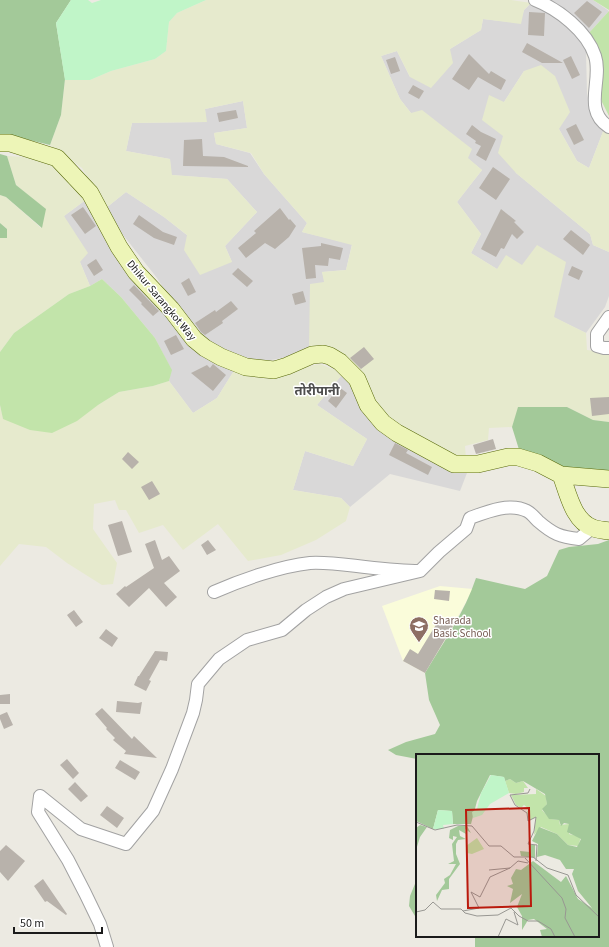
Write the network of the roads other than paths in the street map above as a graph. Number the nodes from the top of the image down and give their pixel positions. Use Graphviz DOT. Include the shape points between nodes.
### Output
graph roads {
  1 [pos="535,0"];
  2 [pos="609,127"];
  3 [pos="0,143"];
  4 [pos="609,316"];
  5 [pos="609,348"];
  6 [pos="561,475"];
  7 [pos="609,479"];
  8 [pos="592,528"];
  9 [pos="609,531"];
  10 [pos="420,572"];
  11 [pos="214,592"];
  12 [pos="107,947"];
  1 -- 2 [label="street" via="563,17 579,30 588,42 596,63 594,99 597,112 601,122"];
  3 -- 6 [label="street, Dhikur Sarangkot Way" via="10,143 57,158 90,193 119,247 136,272 204,348 246,367 274,370 312,355 330,356 357,379 368,405 383,423 444,459 454,464 478,464 518,457 538,463"];
  4 -- 5 [label="street" via="597,334 597,346"];
  6 -- 7 [label="street"];
  6 -- 8 [label="street" via="576,513 581,521"];
  8 -- 9 [label="street"];
  8 -- 10 [label="street" via="579,539 564,538 548,530 526,511 510,508 495,510 470,518 466,529"];
  10 -- 11 [label="street" via="311,563 286,568"];
  10 -- 12 [label="street" via="344,589 306,610 282,630 247,640 219,659 198,684 193,713 172,770 153,811 126,844 81,829 40,796 38,812 85,893 100,924"];
}
